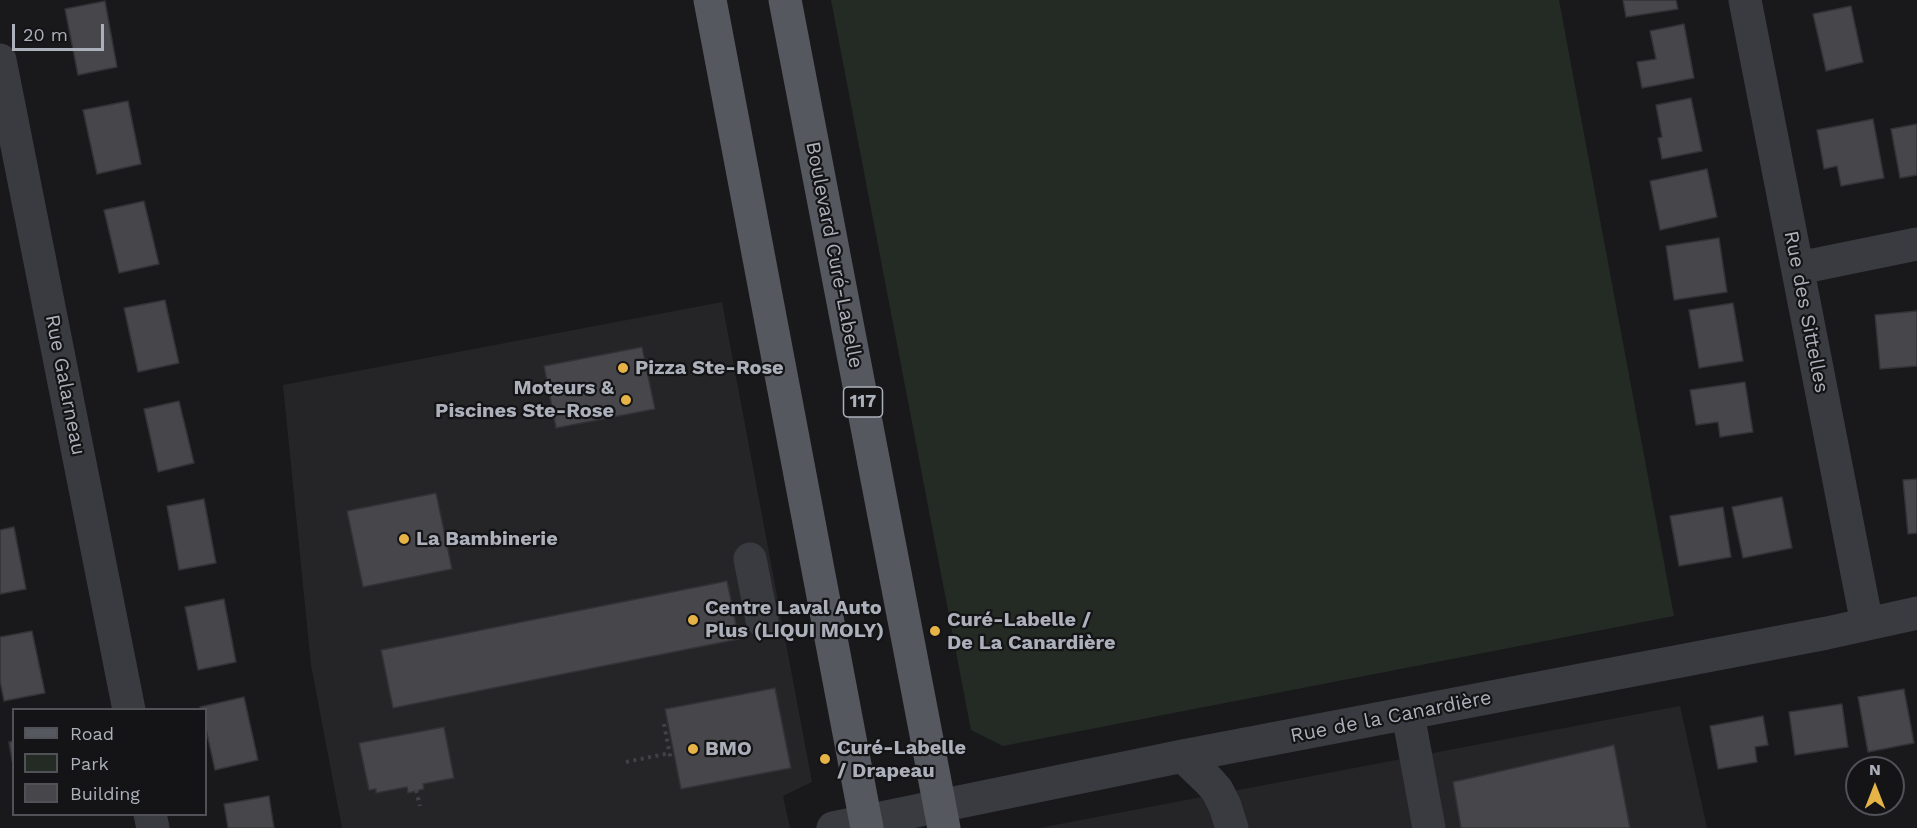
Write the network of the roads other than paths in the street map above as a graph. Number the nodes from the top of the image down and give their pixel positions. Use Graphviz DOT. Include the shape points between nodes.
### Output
graph roads {
  1 [pos="710,0"];
  2 [pos="785,0"];
  3 [pos="1745,0"];
  4 [pos="0,60"];
  5 [pos="1917,244"];
  6 [pos="1799,268"];
  7 [pos="750,559"];
  8 [pos="1917,613"];
  9 [pos="762,620"];
  10 [pos="1867,624"];
  11 [pos="129,708"];
  12 [pos="1408,714"];
  13 [pos="1183,756"];
  14 [pos="942,816"];
  15 [pos="867,825"];
  16 [pos="833,828"];
  17 [pos="1232,828"];
  18 [pos="1429,828"];
  1 -- 15 [label="main road"];
  2 -- 14 [label="main road, Boulevard Curé-Labelle / 117"];
  3 -- 6 [label="street, Rue des Sittelles"];
  4 -- 11 [label="street, Rue Galarneau"];
  5 -- 6 [label="street"];
  6 -- 10 [label="street, Rue des Sittelles"];
  7 -- 9 [label="street"];
  8 -- 10 [label="street, Rue de la Canardière"];
  10 -- 12 [label="street, Rue de la Canardière"];
  12 -- 13 [label="street, Rue de la Canardière"];
  12 -- 18 [label="street"];
  13 -- 14 [label="street, Rue de la Canardière"];
  13 -- 17 [label="street" via="1217,790"];
  14 -- 15 [label="street, Rue de la Canardière"];
  15 -- 16 [label="street, Rue de la Canardière"];
}
